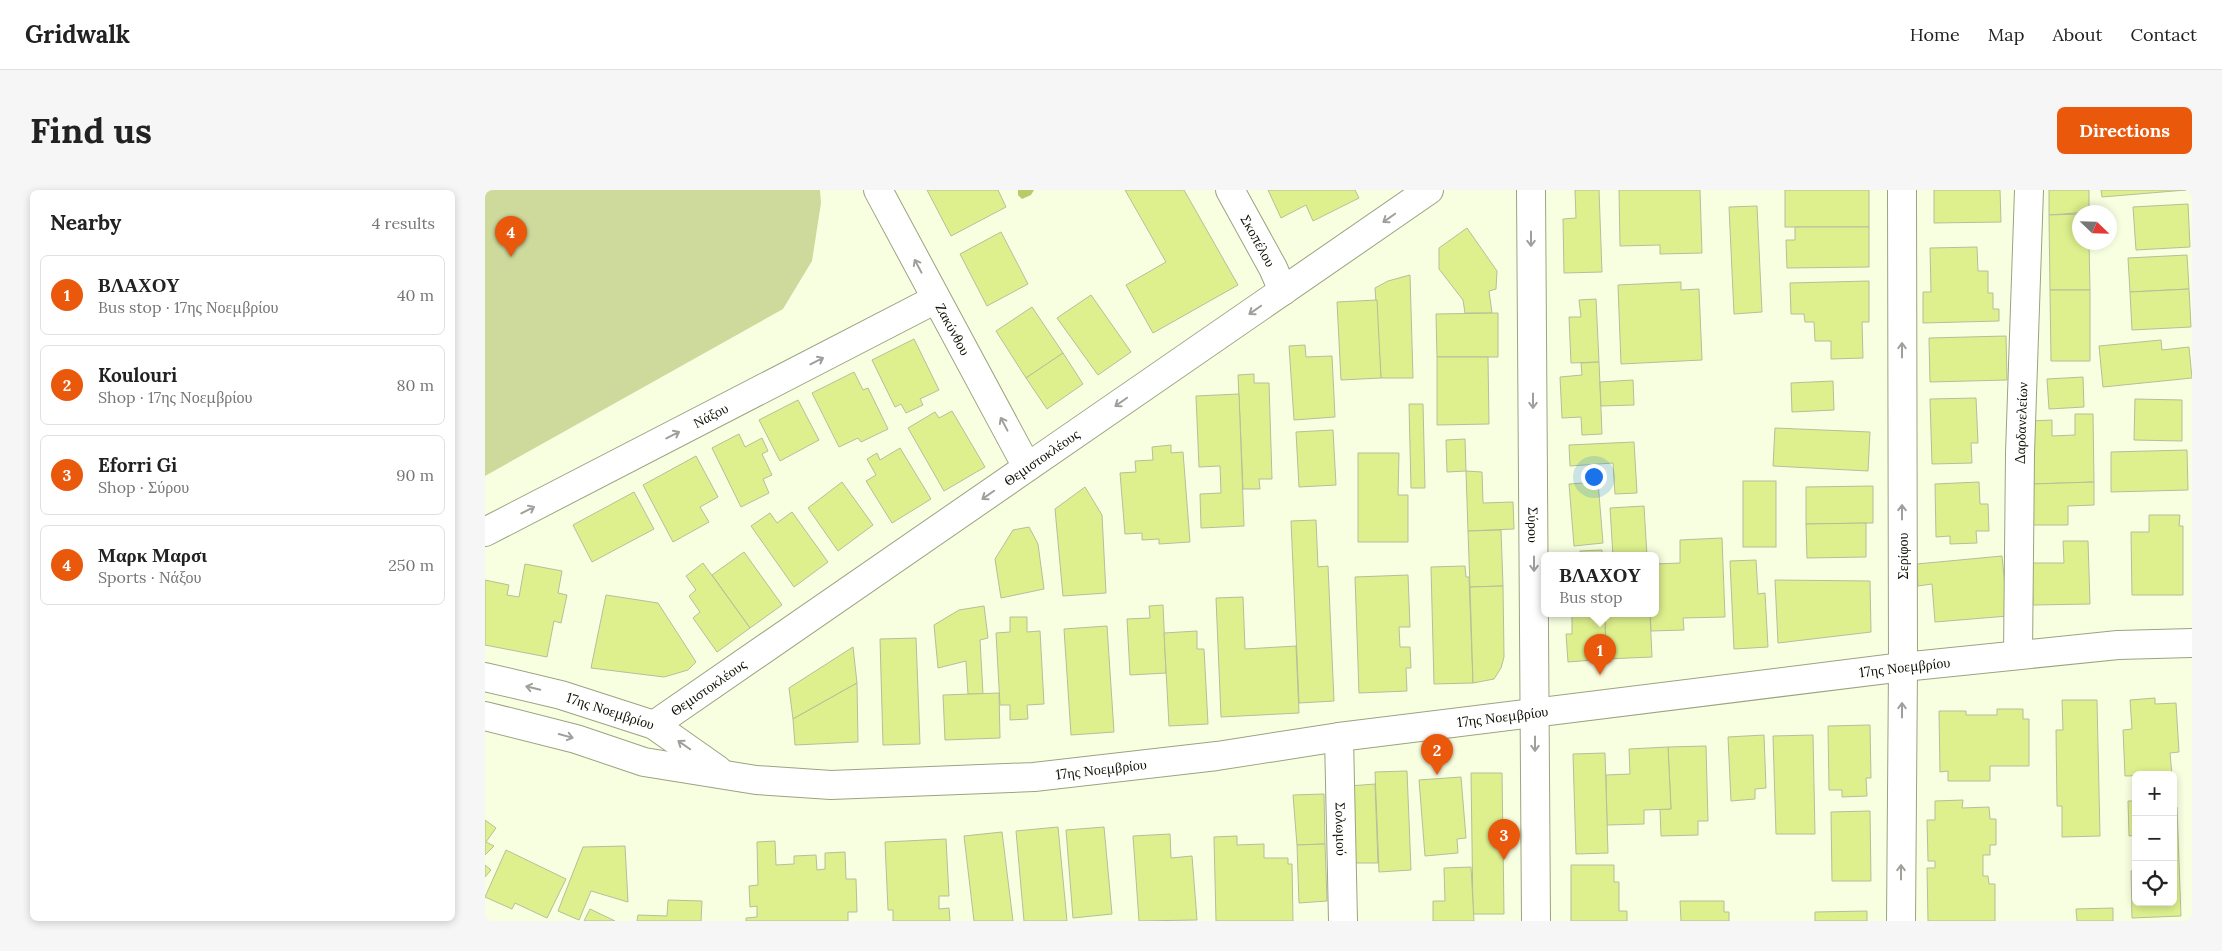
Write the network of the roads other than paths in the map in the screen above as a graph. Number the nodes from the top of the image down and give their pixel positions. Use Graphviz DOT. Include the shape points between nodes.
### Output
graph roads {
  1 [pos="878,190"];
  2 [pos="1230,190"];
  3 [pos="1429,190"];
  4 [pos="1531,190"];
  5 [pos="1902,190"];
  6 [pos="2029,190"];
  7 [pos="1283,291"];
  8 [pos="936,299"];
  9 [pos="1027,467"];
  10 [pos="485,532"];
  11 [pos="2192,643"];
  12 [pos="2018,655"];
  13 [pos="1903,667"];
  14 [pos="485,677"];
  15 [pos="1535,712"];
  16 [pos="485,716"];
  17 [pos="654,725"];
  18 [pos="1339,737"];
  19 [pos="724,774"];
  20 [pos="1343,921"];
  21 [pos="1536,921"];
  22 [pos="1901,921"];
  8 -- 1 [label="street, Ζακύνθου, one-way"];
  2 -- 7 [label="street, Σκοπέλου"];
  3 -- 7 [label="street, Θεμιστοκλέους, one-way"];
  4 -- 15 [label="street, Σύρου, one-way"];
  13 -- 5 [label="street, Σερίφου, one-way"];
  6 -- 12 [label="street, Δαρδανελείων" via="2020,453"];
  7 -- 9 [label="street, Θεμιστοκλέους, one-way"];
  9 -- 8 [label="street, Ζακύνθου, one-way"];
  10 -- 8 [label="street, Νάξου, one-way"];
  9 -- 17 [label="street, Θεμιστοκλέους, one-way"];
  11 -- 12 [label="street, 17ης Νοεμβρίου" via="2118,645"];
  12 -- 13 [label="street, 17ης Νοεμβρίου"];
  13 -- 15 [label="street, 17ης Νοεμβρίου"];
  22 -- 13 [label="street, Σερίφου, one-way"];
  17 -- 14 [label="street, 17ης Νοεμβρίου, one-way" via="561,695"];
  15 -- 18 [label="street, 17ης Νοεμβρίου"];
  15 -- 21 [label="street, Σύρου, one-way"];
  16 -- 19 [label="street, 17ης Νοεμβρίου, one-way" via="576,738 644,762"];
  19 -- 17 [label="street, 17ης Νοεμβρίου, one-way"];
  18 -- 19 [label="street, 17ης Νοεμβρίου" via="1217,756 1034,777 831,785 756,780"];
  18 -- 20 [label="street, Σολωμού"];
}
